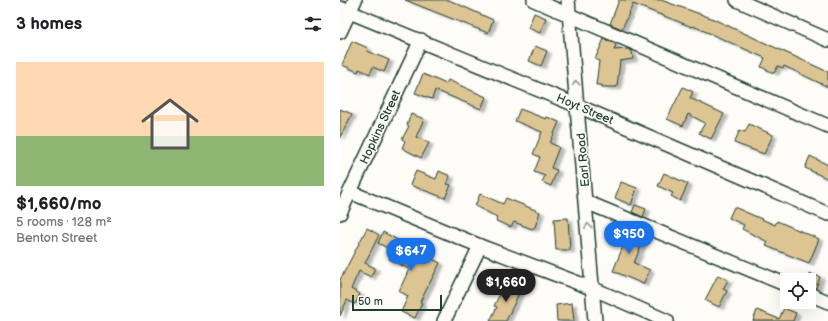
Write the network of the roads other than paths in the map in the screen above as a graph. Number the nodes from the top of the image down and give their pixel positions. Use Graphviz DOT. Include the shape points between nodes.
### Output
graph roads {
  1 [pos="355,0"];
  2 [pos="534,0"];
  3 [pos="568,0"];
  4 [pos="737,0"];
  5 [pos="345,10"];
  6 [pos="569,14"];
  7 [pos="340,32"];
  8 [pos="421,40"];
  9 [pos="828,40"];
  10 [pos="578,106"];
  11 [pos="828,126"];
  12 [pos="350,192"];
  13 [pos="586,202"];
  14 [pos="340,213"];
  15 [pos="828,214"];
  16 [pos="480,246"];
  17 [pos="780,282"];
  18 [pos="594,289"];
  19 [pos="816,297"];
  20 [pos="828,302"];
  21 [pos="444,321"];
  22 [pos="595,321"];
  23 [pos="667,321"];
  1 -- 5 [label="street"];
  2 -- 6 [label="street"];
  3 -- 6 [label="street, Earl Road"];
  4 -- 9 [label="street"];
  5 -- 7 [label="street"];
  5 -- 8 [label="street, Hoyt Street"];
  10 -- 6 [label="street, Earl Road, one-way"];
  6 -- 11 [label="street"];
  8 -- 10 [label="street, Hoyt Street"];
  8 -- 12 [label="street, Hopkins Street"];
  10 -- 13 [label="street, Earl Road"];
  10 -- 15 [label="street, Hoyt Street"];
  12 -- 14 [label="street, Hopkins Street"];
  12 -- 16 [label="street"];
  13 -- 17 [label="street"];
  18 -- 13 [label="street, Earl Road, one-way"];
  16 -- 18 [label="street"];
  16 -- 21 [label="street"];
  18 -- 22 [label="street, Earl Road"];
  18 -- 23 [label="street"];
  19 -- 20 [label="street"];
}
